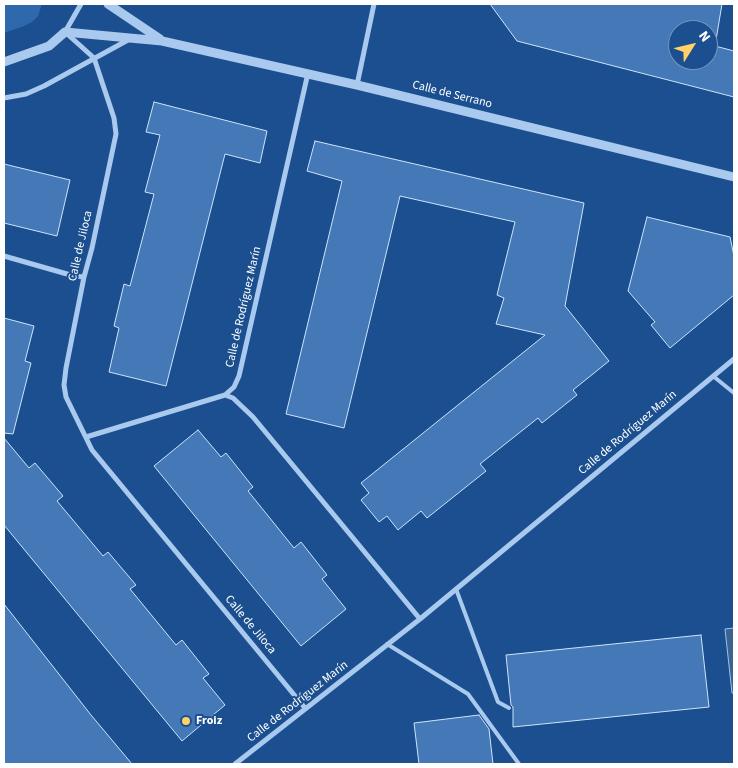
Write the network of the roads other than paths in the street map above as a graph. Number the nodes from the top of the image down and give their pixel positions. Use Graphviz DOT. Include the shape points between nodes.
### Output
graph roads {
  1 [pos="81,4"];
  2 [pos="108,4"];
  3 [pos="374,4"];
  4 [pos="65,32"];
  5 [pos="133,38"];
  6 [pos="162,41"];
  7 [pos="94,58"];
  8 [pos="4,62"];
  9 [pos="308,74"];
  10 [pos="357,85"];
  11 [pos="4,98"];
  12 [pos="734,176"];
  13 [pos="4,256"];
  14 [pos="84,276"];
  15 [pos="734,359"];
  16 [pos="713,376"];
  17 [pos="734,393"];
  18 [pos="225,395"];
  19 [pos="86,437"];
  20 [pos="456,589"];
  21 [pos="420,618"];
  22 [pos="388,644"];
  23 [pos="305,708"];
  24 [pos="510,708"];
  25 [pos="235,764"];
  26 [pos="519,764"];
  1 -- 4 [label="street"];
  2 -- 6 [label="street, Calle de Serrano"];
  3 -- 10 [label="street"];
  4 -- 5 [label="street, Calle de Serrano"];
  4 -- 7 [label="street, Calle de Jiloca"];
  4 -- 8 [label="street" via="49,46"];
  5 -- 6 [label="street, Calle de Serrano"];
  5 -- 7 [label="street"];
  6 -- 9 [label="street, Calle de Serrano"];
  7 -- 11 [label="street" via="26,94"];
  7 -- 14 [label="street, Calle de Jiloca" via="114,118 116,134"];
  9 -- 10 [label="street, Calle de Serrano"];
  9 -- 18 [label="street, Calle de Rodríguez Marín" via="239,376"];
  10 -- 12 [label="street, Calle de Serrano"];
  13 -- 14 [label="street"];
  14 -- 19 [label="street, Calle de Jiloca" via="64,385 72,412"];
  15 -- 16 [label="street, Calle de Rodríguez Marín"];
  16 -- 17 [label="lane"];
  16 -- 20 [label="street, Calle de Rodríguez Marín"];
  18 -- 19 [label="street"];
  18 -- 21 [label="street" via="233,398 253,417"];
  19 -- 23 [label="street, Calle de Jiloca" via="92,450"];
  20 -- 21 [label="street, Calle de Rodríguez Marín"];
  20 -- 24 [label="lane" via="498,702"];
  21 -- 22 [label="street, Calle de Rodríguez Marín"];
  22 -- 23 [label="street, Calle de Rodríguez Marín"];
  22 -- 26 [label="lane" via="468,694"];
  23 -- 25 [label="street, Calle de Rodríguez Marín"];
}
